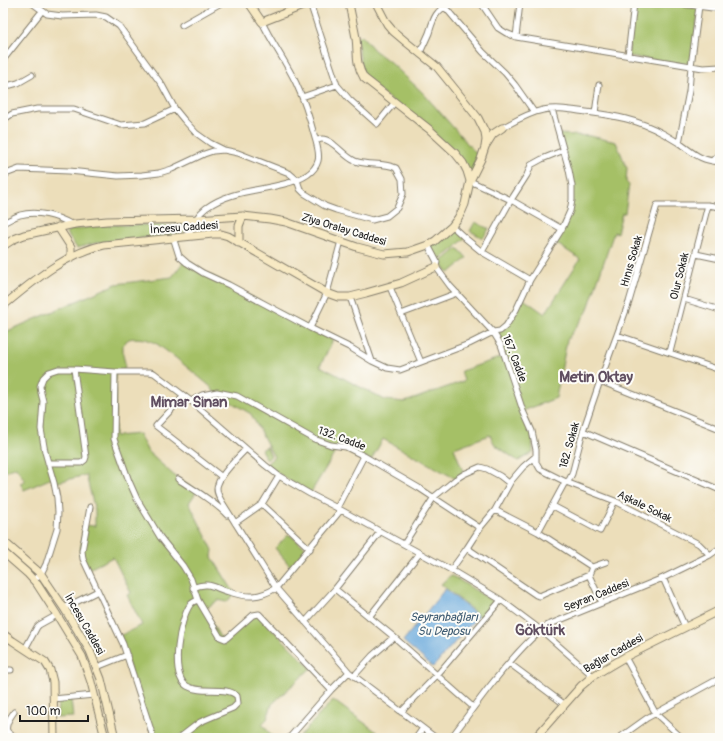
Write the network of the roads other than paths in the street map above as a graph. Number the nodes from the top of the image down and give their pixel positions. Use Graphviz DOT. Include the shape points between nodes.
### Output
graph roads {
  1 [pos="32,3"];
  2 [pos="222,3"];
  3 [pos="249,3"];
  4 [pos="310,3"];
  5 [pos="349,3"];
  6 [pos="376,3"];
  7 [pos="450,3"];
  8 [pos="481,3"];
  9 [pos="520,3"];
  10 [pos="634,3"];
  11 [pos="676,3"];
  12 [pos="444,6"];
  13 [pos="699,6"];
  14 [pos="720,9"];
  15 [pos="42,11"];
  16 [pos="262,22"];
  17 [pos="182,25"];
  18 [pos="516,37"];
  19 [pos="420,53"];
  20 [pos="628,56"];
  21 [pos="3,60"];
  22 [pos="691,66"];
  23 [pos="720,67"];
  24 [pos="32,75"];
  25 [pos="337,85"];
  26 [pos="599,85"];
  27 [pos="3,87"];
  28 [pos="302,97"];
  29 [pos="395,102"];
  30 [pos="175,109"];
  31 [pos="552,109"];
  32 [pos="534,112"];
  33 [pos="595,113"];
  34 [pos="3,120"];
  35 [pos="481,124"];
  36 [pos="502,128"];
  37 [pos="316,141"];
  38 [pos="679,143"];
  39 [pos="485,148"];
  40 [pos="224,150"];
  41 [pos="564,150"];
  42 [pos="720,153"];
  43 [pos="712,161"];
  44 [pos="720,162"];
  45 [pos="3,176"];
  46 [pos="297,180"];
  47 [pos="470,181"];
  48 [pos="511,200"];
  49 [pos="708,205"];
  50 [pos="720,207"];
  51 [pos="242,216"];
  52 [pos="196,219"];
  53 [pos="3,222"];
  54 [pos="71,224"];
  55 [pos="452,226"];
  56 [pos="58,227"];
  57 [pos="562,229"];
  58 [pos="185,236"];
  59 [pos="173,237"];
  60 [pos="341,242"];
  61 [pos="239,243"];
  62 [pos="428,245"];
  63 [pos="3,246"];
  64 [pos="482,252"];
  65 [pos="696,254"];
  66 [pos="71,257"];
  67 [pos="720,260"];
  68 [pos="436,267"];
  69 [pos="530,280"];
  70 [pos="390,287"];
  71 [pos="327,293"];
  72 [pos="457,293"];
  73 [pos="350,297"];
  74 [pos="684,299"];
  75 [pos="3,306"];
  76 [pos="720,310"];
  77 [pos="401,314"];
  78 [pos="310,328"];
  79 [pos="493,332"];
  80 [pos="617,334"];
  81 [pos="670,352"];
  82 [pos="372,361"];
  83 [pos="421,362"];
  84 [pos="74,369"];
  85 [pos="720,370"];
  86 [pos="114,372"];
  87 [pos="600,381"];
  88 [pos="183,397"];
  89 [pos="191,402"];
  90 [pos="720,429"];
  91 [pos="583,431"];
  92 [pos="246,449"];
  93 [pos="364,456"];
  94 [pos="536,456"];
  95 [pos="48,464"];
  96 [pos="279,476"];
  97 [pos="222,477"];
  98 [pos="178,479"];
  99 [pos="566,482"];
  100 [pos="509,483"];
  101 [pos="720,490"];
  102 [pos="434,498"];
  103 [pos="615,501"];
  104 [pos="262,504"];
  105 [pos="553,506"];
  106 [pos="90,507"];
  107 [pos="339,509"];
  108 [pos="496,510"];
  109 [pos="235,524"];
  110 [pos="480,528"];
  111 [pos="380,532"];
  112 [pos="538,532"];
  113 [pos="3,541"];
  114 [pos="404,544"];
  115 [pos="467,548"];
  116 [pos="720,548"];
  117 [pos="310,549"];
  118 [pos="3,552"];
  119 [pos="420,553"];
  120 [pos="710,555"];
  121 [pos="606,562"];
  122 [pos="592,566"];
  123 [pos="451,570"];
  124 [pos="41,574"];
  125 [pos="589,575"];
  126 [pos="663,578"];
  127 [pos="33,580"];
  128 [pos="193,588"];
  129 [pos="276,588"];
  130 [pos="335,589"];
  131 [pos="98,590"];
  132 [pos="198,600"];
  133 [pos="501,600"];
  134 [pos="602,603"];
  135 [pos="64,608"];
  136 [pos="720,610"];
  137 [pos="57,614"];
  138 [pos="369,617"];
  139 [pos="305,622"];
  140 [pos="684,627"];
  141 [pos="541,630"];
  142 [pos="3,634"];
  143 [pos="394,637"];
  144 [pos="25,649"];
  145 [pos="127,655"];
  146 [pos="625,657"];
  147 [pos="509,663"];
  148 [pos="97,667"];
  149 [pos="3,670"];
  150 [pos="11,670"];
  151 [pos="351,674"];
  152 [pos="437,675"];
  153 [pos="593,676"];
  154 [pos="720,678"];
  155 [pos="331,690"];
  156 [pos="94,695"];
  157 [pos="54,699"];
  158 [pos="564,704"];
  159 [pos="473,707"];
  160 [pos="14,712"];
  161 [pos="401,712"];
  162 [pos="656,714"];
  163 [pos="423,728"];
  164 [pos="290,737"];
  165 [pos="16,738"];
  166 [pos="54,738"];
  167 [pos="105,738"];
  168 [pos="115,738"];
  169 [pos="153,738"];
  170 [pos="179,738"];
  171 [pos="416,738"];
  172 [pos="436,738"];
  173 [pos="451,738"];
  174 [pos="535,738"];
  175 [pos="619,738"];
  176 [pos="682,738"];
  1 -- 15 [label="street"];
  2 -- 17 [label="street"];
  3 -- 16 [label="main road"];
  4 -- 16 [label="main road"];
  4 -- 25 [label="street"];
  5 -- 29 [label="main road" via="360,72 367,81"];
  6 -- 19 [label="main road, Ziya Oralay Caddesi" via="387,24"];
  7 -- 12 [label="street"];
  8 -- 18 [label="street" via="498,28"];
  9 -- 18 [label="street"];
  10 -- 20 [label="street"];
  11 -- 13 [label="street"];
  12 -- 19 [label="street" via="435,16"];
  12 -- 32 [label="street" via="483,52 505,73"];
  13 -- 14 [label="street"];
  13 -- 22 [label="street"];
  15 -- 21 [label="street"];
  15 -- 30 [label="street" via="62,16 96,15 106,17 119,26 162,86"];
  16 -- 28 [label="street"];
  18 -- 20 [label="street"];
  19 -- 35 [label="main road, Ziya Oralay Caddesi" via="437,67"];
  20 -- 22 [label="street"];
  22 -- 23 [label="street"];
  22 -- 38 [label="street"];
  24 -- 27 [label="street" via="18,83"];
  25 -- 28 [label="street"];
  25 -- 29 [label="street" via="377,124"];
  26 -- 33 [label="street"];
  28 -- 37 [label="street"];
  29 -- 47 [label="main road" via="455,153 463,163"];
  30 -- 34 [label="street" via="145,123 121,125 74,110 37,109 12,114"];
  30 -- 40 [label="street" via="196,133"];
  31 -- 32 [label="street"];
  31 -- 33 [label="street"];
  31 -- 41 [label="street"];
  32 -- 36 [label="street"];
  33 -- 38 [label="street" via="640,122"];
  35 -- 36 [label="main road" via="492,129"];
  35 -- 39 [label="main road, Ziya Oralay Caddesi" via="485,132"];
  36 -- 39 [label="main road" via="492,136"];
  37 -- 46 [label="street" via="319,160 312,170"];
  37 -- 46 [label="street" via="328,140 356,162 396,168 402,179 403,194 397,208 387,216 372,220 336,210 304,193"];
  38 -- 43 [label="street" via="696,156"];
  39 -- 47 [label="main road, Ziya Oralay Caddesi"];
  40 -- 45 [label="street" via="204,154 159,173 142,175 118,176 19,169"];
  40 -- 46 [label="street" via="238,153 289,174"];
  41 -- 48 [label="street" via="531,166"];
  41 -- 57 [label="street" via="572,186 572,200"];
  42 -- 43 [label="street"];
  43 -- 44 [label="street"];
  46 -- 52 [label="street" via="223,198 206,208"];
  47 -- 48 [label="street"];
  47 -- 55 [label="main road, Ziya Oralay Caddesi" via="465,204"];
  48 -- 57 [label="street"];
  48 -- 64 [label="street"];
  49 -- 50 [label="street, Hınıs Sokak"];
  49 -- 65 [label="street, Olur Sokak"];
  49 -- 80 [label="street, Hınıs Sokak" via="657,205"];
  51 -- 52 [label="main road, Ziya Oralay Caddesi"];
  51 -- 60 [label="main road, Ziya Oralay Caddesi" via="286,222"];
  51 -- 61 [label="main road"];
  52 -- 54 [label="main road, Ziya Oralay Caddesi"];
  52 -- 58 [label="street" via="194,227"];
  53 -- 54 [label="street" via="29,213 60,218"];
  54 -- 56 [label="main road, Ziya Oralay Caddesi"];
  55 -- 62 [label="main road, Ziya Oralay Caddesi"];
  55 -- 64 [label="street"];
  56 -- 63 [label="main road, Ziya Oralay Caddesi" via="24,235"];
  56 -- 66 [label="main road" via="71,247"];
  57 -- 69 [label="street"];
  58 -- 59 [label="main road, İncesu Caddesi"];
  58 -- 61 [label="main road, İncesu Caddesi" via="220,234"];
  59 -- 66 [label="main road, İncesu Caddesi" via="104,244"];
  59 -- 78 [label="street" via="179,256 187,263"];
  60 -- 62 [label="main road, Ziya Oralay Caddesi" via="384,254 408,252"];
  60 -- 71 [label="street"];
  61 -- 71 [label="main road, İncesu Caddesi"];
  62 -- 68 [label="street, 167. Cadde" via="437,262"];
  64 -- 69 [label="street"];
  65 -- 67 [label="street"];
  65 -- 74 [label="street, Olur Sokak"];
  66 -- 75 [label="main road, İncesu Caddesi" via="31,283"];
  68 -- 70 [label="main road, İncesu Caddesi"];
  68 -- 72 [label="street, 167. Cadde"];
  69 -- 79 [label="street" via="506,326 500,331"];
  70 -- 73 [label="main road, İncesu Caddesi"];
  70 -- 77 [label="street"];
  71 -- 73 [label="main road, İncesu Caddesi" via="338,297"];
  71 -- 78 [label="street"];
  72 -- 77 [label="street"];
  72 -- 79 [label="street, 167. Cadde"];
  73 -- 82 [label="street"];
  74 -- 76 [label="street"];
  74 -- 81 [label="street, Olur Sokak"];
  77 -- 83 [label="street"];
  78 -- 82 [label="street"];
  79 -- 83 [label="street"];
  79 -- 94 [label="street, 167. Cadde" via="504,350 532,431"];
  80 -- 81 [label="street"];
  80 -- 87 [label="street, Hınıs Sokak"];
  81 -- 85 [label="street"];
  82 -- 83 [label="street" via="387,368 400,370"];
  84 -- 86 [label="street"];
  84 -- 95 [label="street" via="49,372 40,386 43,401 42,441"];
  84 -- 95 [label="street" via="86,457 81,463"];
  86 -- 88 [label="street" via="150,372"];
  86 -- 128 [label="street" via="114,439 128,481 160,537 191,579"];
  87 -- 90 [label="street"];
  87 -- 91 [label="street, 182. Sokak"];
  88 -- 89 [label="street"];
  88 -- 97 [label="street" via="156,426"];
  89 -- 92 [label="street"];
  89 -- 93 [label="street, 132. Cadde" via="217,392 237,396 314,439 346,447"];
  91 -- 99 [label="street, 182. Sokak" via="572,474"];
  91 -- 101 [label="street"];
  92 -- 96 [label="street"];
  92 -- 97 [label="street"];
  93 -- 102 [label="street, 132. Cadde"];
  93 -- 107 [label="street"];
  94 -- 99 [label="street, 167. Cadde" via="540,469"];
  94 -- 100 [label="street"];
  95 -- 124 [label="street" via="57,498 57,523 50,552"];
  96 -- 104 [label="street"];
  96 -- 107 [label="street"];
  97 -- 109 [label="street" via="217,490"];
  98 -- 109 [label="street" via="210,500"];
  99 -- 103 [label="street, Aşkale Sokak"];
  99 -- 105 [label="street, 182. Sokak"];
  100 -- 102 [label="street" via="480,467 456,479"];
  100 -- 108 [label="street"];
  102 -- 110 [label="street, 132. Cadde"];
  102 -- 114 [label="street"];
  103 -- 105 [label="street" via="600,531"];
  103 -- 120 [label="street, Aşkale Sokak" via="700,544"];
  104 -- 109 [label="street"];
  104 -- 117 [label="street"];
  105 -- 112 [label="street, 182. Sokak"];
  106 -- 131 [label="street" via="82,551 83,559"];
  107 -- 111 [label="street"];
  107 -- 117 [label="street"];
  108 -- 110 [label="street"];
  108 -- 112 [label="street"];
  109 -- 129 [label="street"];
  110 -- 115 [label="street"];
  111 -- 114 [label="street"];
  111 -- 130 [label="street"];
  112 -- 122 [label="street"];
  113 -- 124 [label="main road, İncesu Caddesi"];
  114 -- 119 [label="street"];
  115 -- 123 [label="street"];
  115 -- 125 [label="street" via="540,596"];
  116 -- 120 [label="street, Seyran Caddesi"];
  117 -- 129 [label="street"];
  118 -- 127 [label="main road, İncesu Caddesi"];
  119 -- 123 [label="street"];
  119 -- 138 [label="street"];
  120 -- 126 [label="street, Seyran Caddesi"];
  121 -- 122 [label="street"];
  122 -- 125 [label="street"];
  123 -- 133 [label="street"];
  124 -- 127 [label="street"];
  124 -- 135 [label="main road, İncesu Caddesi"];
  125 -- 134 [label="street"];
  126 -- 134 [label="street, Seyran Caddesi"];
  126 -- 140 [label="street"];
  127 -- 137 [label="main road, İncesu Caddesi"];
  128 -- 129 [label="street" via="208,584 229,592 251,596 264,595"];
  128 -- 132 [label="street"];
  129 -- 139 [label="street"];
  130 -- 138 [label="street"];
  130 -- 139 [label="street"];
  131 -- 135 [label="street"];
  131 -- 145 [label="street"];
  132 -- 155 [label="street" via="222,638 227,638 253,615 261,615"];
  132 -- 170 [label="street" via="190,606 181,627 177,654 180,676 187,686 192,688 232,693 237,696 238,703 233,708 200,722"];
  133 -- 141 [label="street"];
  133 -- 152 [label="street"];
  134 -- 141 [label="street, Seyran Caddesi"];
  135 -- 148 [label="main road, İncesu Caddesi"];
  136 -- 140 [label="main road, Bağlar Caddesi"];
  137 -- 144 [label="street" via="37,627"];
  137 -- 156 [label="main road, İncesu Caddesi" via="82,656"];
  138 -- 143 [label="street"];
  139 -- 151 [label="street"];
  140 -- 146 [label="main road, Bağlar Caddesi"];
  141 -- 147 [label="street, Seyran Caddesi"];
  141 -- 153 [label="street"];
  142 -- 144 [label="main road"];
  143 -- 151 [label="street"];
  143 -- 152 [label="street"];
  144 -- 157 [label="main road" via="47,665 52,675"];
  145 -- 148 [label="street"];
  145 -- 169 [label="street"];
  146 -- 153 [label="main road, Bağlar Caddesi"];
  146 -- 162 [label="street"];
  147 -- 158 [label="street"];
  147 -- 159 [label="street, Seyran Caddesi"];
  148 -- 168 [label="main road, İncesu Caddesi"];
  149 -- 150 [label="street"];
  151 -- 155 [label="street"];
  151 -- 161 [label="street"];
  152 -- 159 [label="street"];
  152 -- 161 [label="street"];
  153 -- 158 [label="main road, Bağlar Caddesi"];
  154 -- 162 [label="street"];
  155 -- 164 [label="street"];
  156 -- 157 [label="street"];
  156 -- 167 [label="main road, İncesu Caddesi"];
  157 -- 166 [label="main road"];
  158 -- 174 [label="main road, Bağlar Caddesi"];
  159 -- 173 [label="street, Seyran Caddesi"];
  160 -- 165 [label="street" via="7,730"];
  161 -- 163 [label="street"];
  162 -- 175 [label="street"];
  162 -- 176 [label="street"];
  163 -- 171 [label="street"];
  163 -- 172 [label="street"];
}
